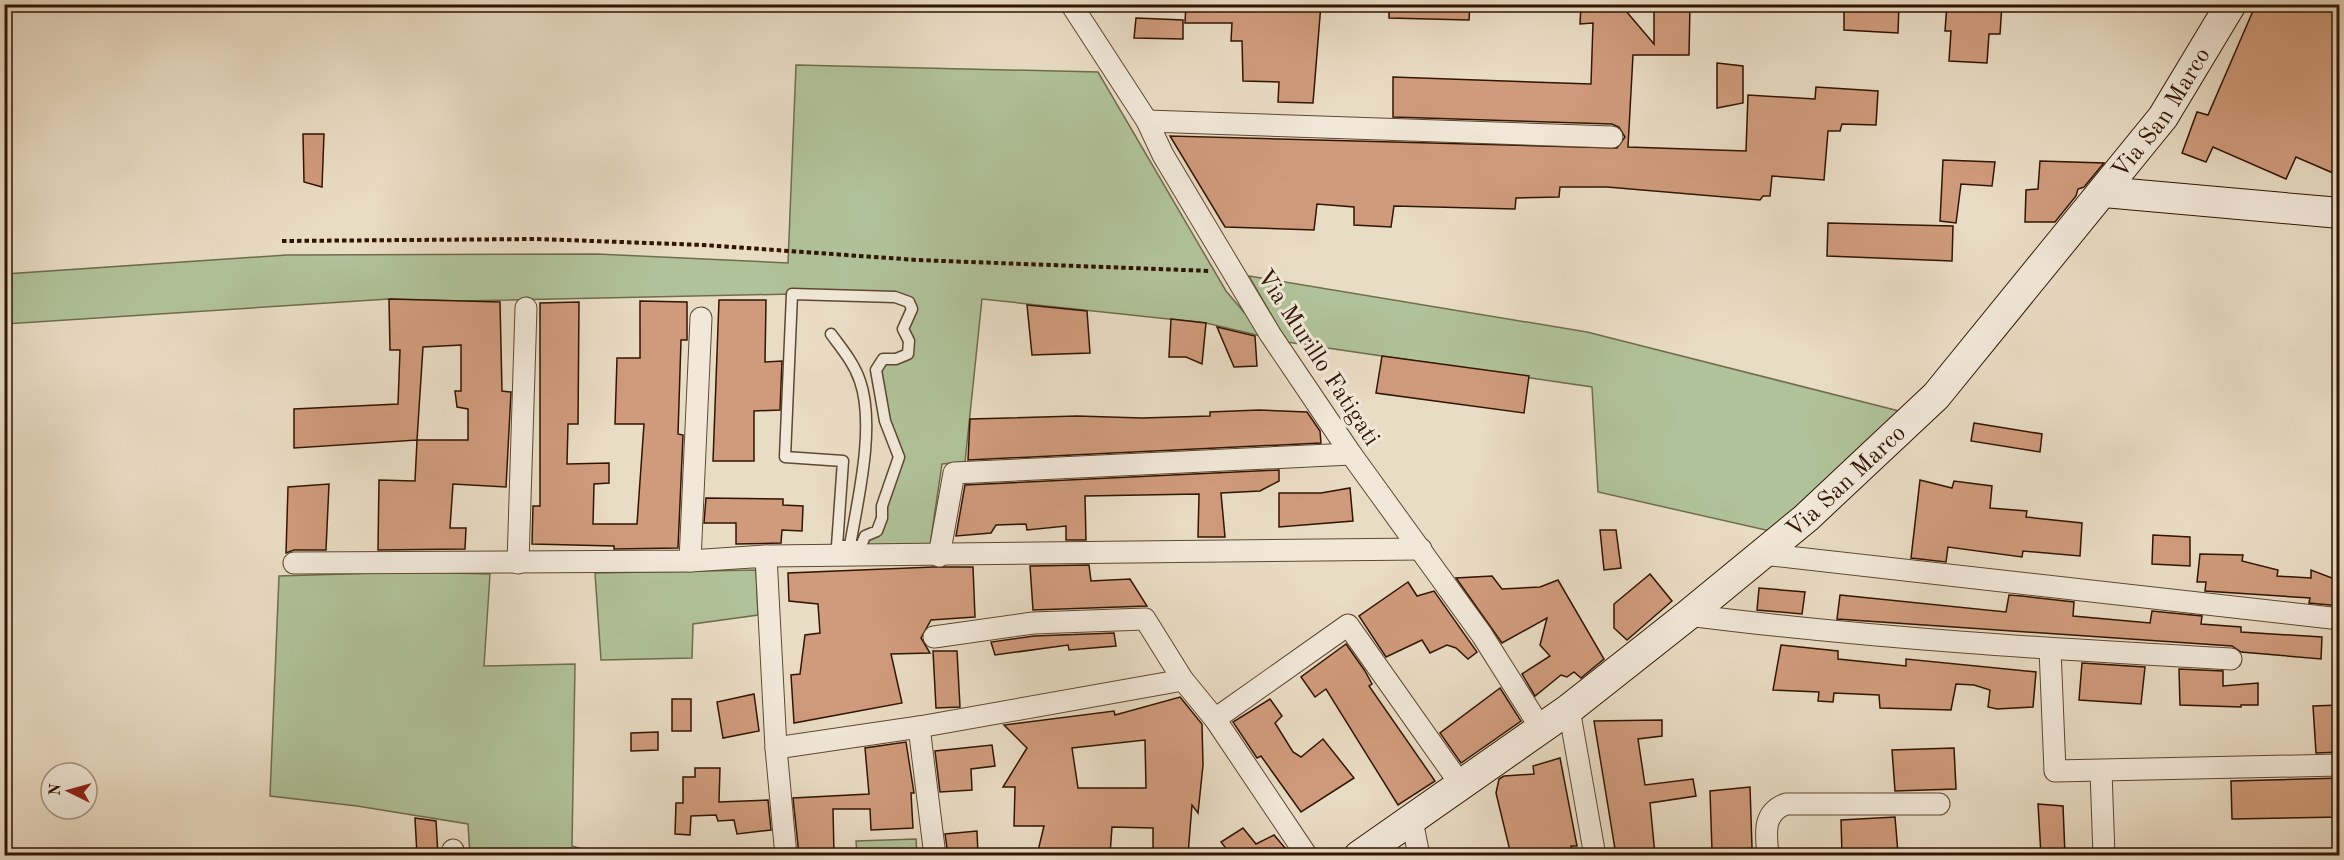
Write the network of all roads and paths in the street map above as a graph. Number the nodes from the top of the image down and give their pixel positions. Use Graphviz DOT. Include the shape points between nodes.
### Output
graph roads {
  1 [pos="1071,4"];
  2 [pos="2231,4"];
  3 [pos="1147,121"];
  4 [pos="1612,137"];
  5 [pos="2104,192"];
  6 [pos="2340,213"];
  7 [pos="282,242"];
  8 [pos="1233,272"];
  9 [pos="526,308"];
  10 [pos="701,318"];
  11 [pos="831,334"];
  12 [pos="1351,454"];
  13 [pos="785,457"];
  14 [pos="1421,549"];
  15 [pos="849,554"];
  16 [pos="1762,554"];
  17 [pos="765,556"];
  18 [pos="939,556"];
  19 [pos="690,561"];
  20 [pos="294,563"];
  21 [pos="518,563"];
  22 [pos="1688,615"];
  23 [pos="2340,619"];
  24 [pos="934,637"];
  25 [pos="2050,649"];
  26 [pos="2231,659"];
  27 [pos="1183,680"];
  28 [pos="1569,709"];
  29 [pos="1215,719"];
  30 [pos="919,727"];
  31 [pos="1540,727"];
  32 [pos="776,748"];
  33 [pos="2340,765"];
  34 [pos="2101,771"];
  35 [pos="1461,785"];
  36 [pos="1939,804"];
  37 [pos="1412,820"];
  38 [pos="786,855"];
  39 [pos="935,855"];
  40 [pos="1307,855"];
  41 [pos="1359,855"];
  42 [pos="1419,855"];
  43 [pos="1595,855"];
  44 [pos="1768,855"];
  45 [pos="2104,855"];
  1 -- 3 [label="street, Via Murillo Fatigati"];
  2 -- 5 [label="main road, Via San Marco" via="2163,117"];
  3 -- 4 [label="street"];
  3 -- 8 [label="street, Via Murillo Fatigati"];
  5 -- 6 [label="main road"];
  5 -- 16 [label="main road, Via San Marco" via="1936,396"];
  7 -- 8 [label="path" via="537,239"];
  8 -- 12 [label="street, Via Murillo Fatigati"];
  9 -- 21 [label="street"];
  10 -- 19 [label="street"];
  11 -- 15 [label="lane" via="853,363 865,403 862,478"];
  12 -- 14 [label="street, Via Murillo Fatigati"];
  12 -- 18 [label="street" via="954,472"];
  13 -- 13 [label="lane" via="792,294 895,297 909,302 912,309 903,330 909,341 908,354 883,359 876,370 885,421 899,457 878,531 865,536 861,546 837,546 843,461"];
  14 -- 18 [label="street"];
  14 -- 31 [label="street, Via Murillo Fatigati"];
  15 -- 17 [label="street"];
  15 -- 18 [label="street"];
  16 -- 22 [label="main road, Via San Marco"];
  16 -- 23 [label="street"];
  17 -- 19 [label="street"];
  17 -- 32 [label="street"];
  19 -- 21 [label="street"];
  20 -- 21 [label="street"];
  22 -- 25 [label="street" via="1767,626"];
  22 -- 28 [label="main road, Via San Marco"];
  24 -- 27 [label="street" via="1033,623 1145,618"];
  25 -- 26 [label="street"];
  25 -- 34 [label="street" via="2055,771"];
  27 -- 29 [label="street"];
  27 -- 30 [label="street"];
  28 -- 31 [label="main road, Via San Marco"];
  28 -- 43 [label="street"];
  29 -- 35 [label="street" via="1348,625"];
  29 -- 40 [label="street"];
  30 -- 32 [label="street"];
  30 -- 39 [label="street"];
  31 -- 35 [label="main road, Via San Marco"];
  32 -- 38 [label="street"];
  33 -- 34 [label="street"];
  34 -- 45 [label="street"];
  35 -- 37 [label="main road, Via San Marco"];
  36 -- 44 [label="street" via="1786,804 1773,811 1767,824"];
  37 -- 41 [label="main road, Via San Marco"];
  37 -- 42 [label="street"];
}
